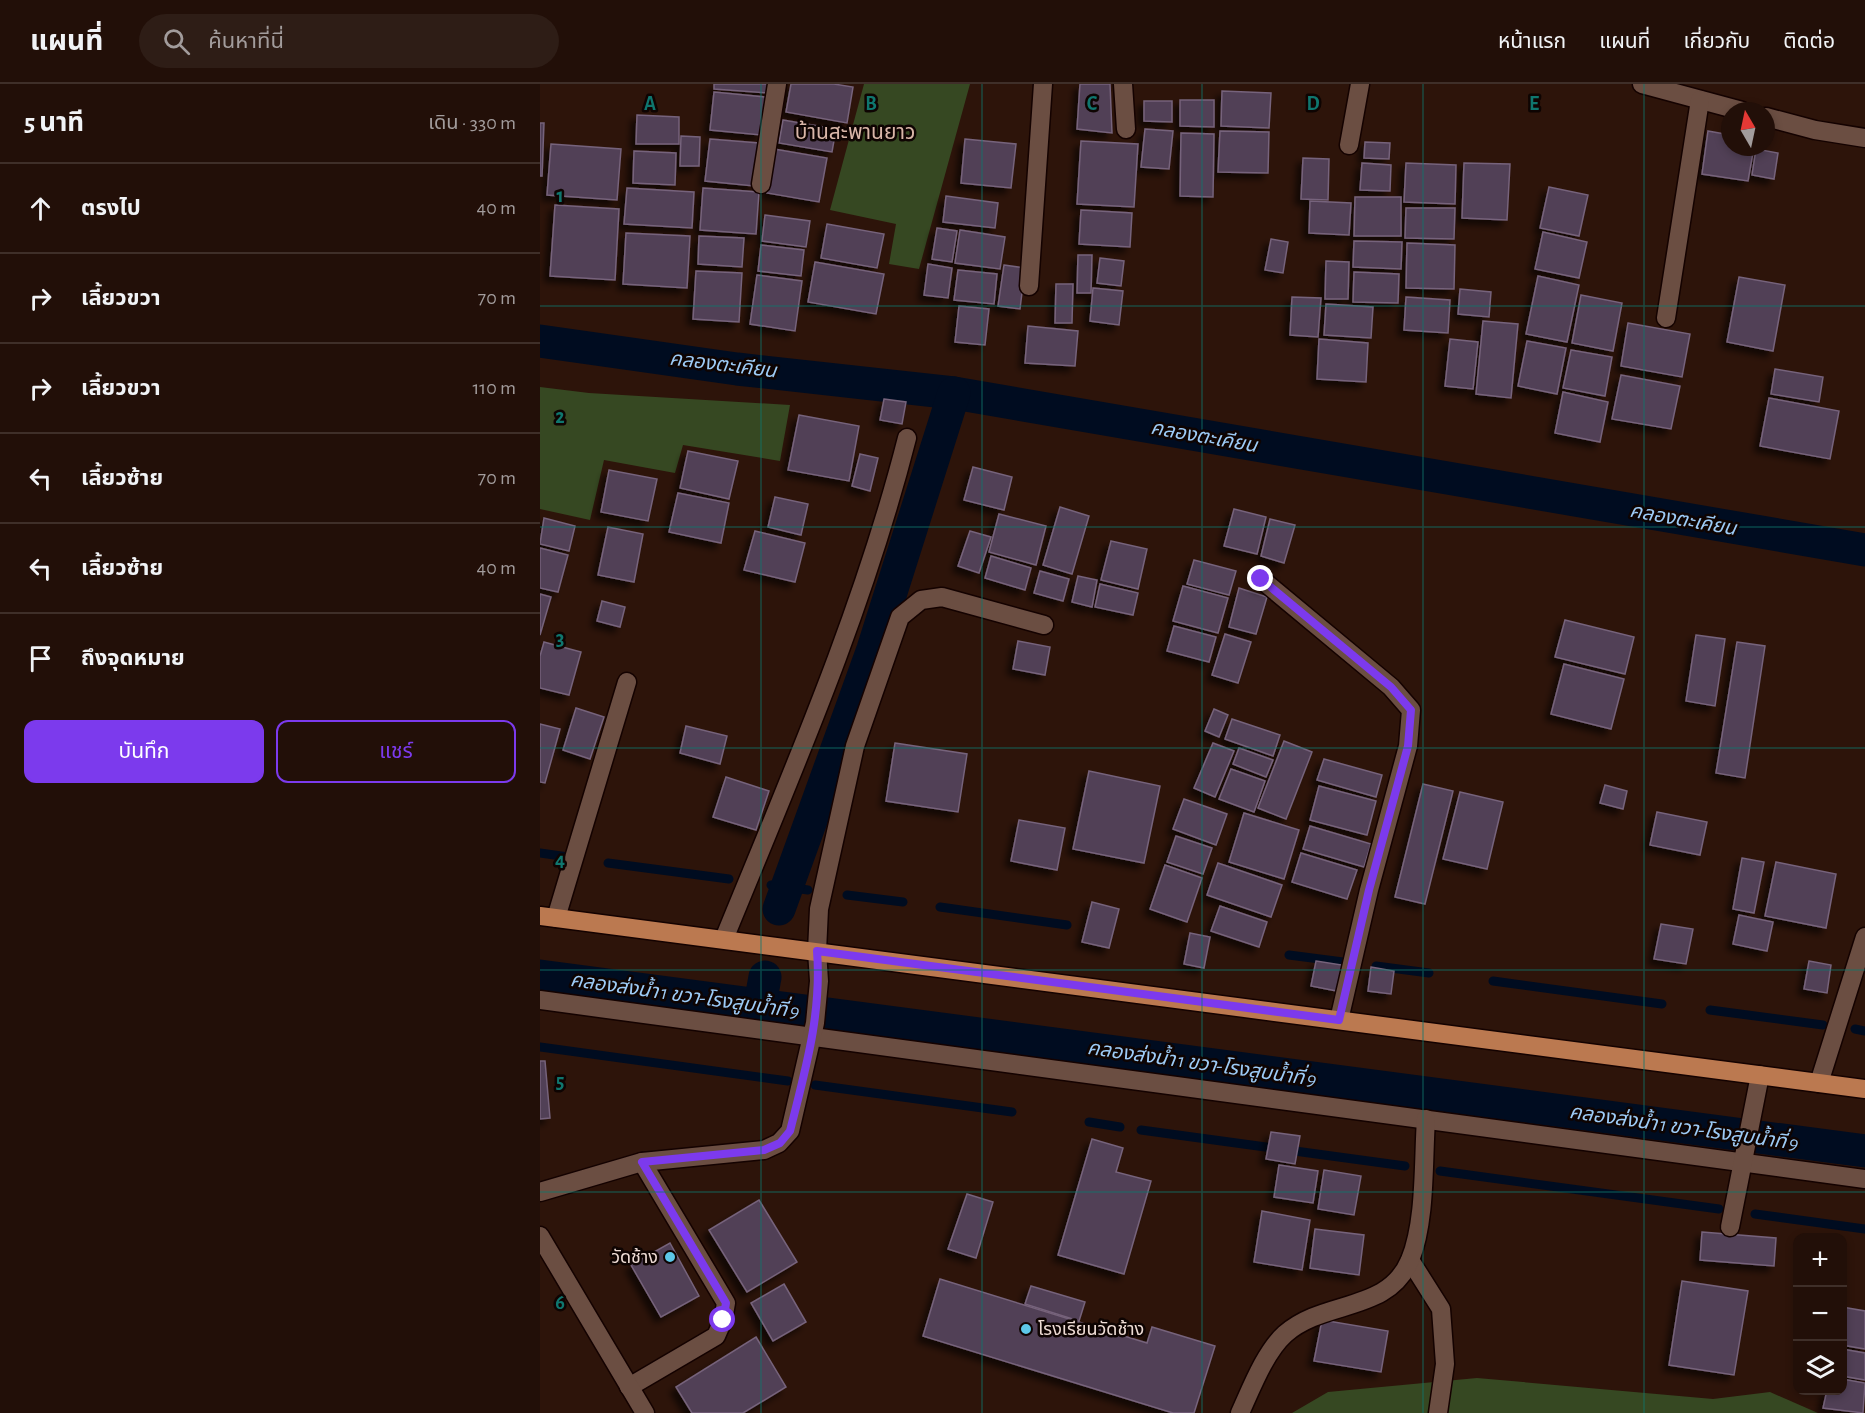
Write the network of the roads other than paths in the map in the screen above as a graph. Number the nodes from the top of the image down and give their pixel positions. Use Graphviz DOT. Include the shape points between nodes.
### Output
graph roads {
  1 [pos="777,84"];
  2 [pos="1043,84"];
  3 [pos="1122,84"];
  4 [pos="1360,84"];
  5 [pos="1642,84"];
  6 [pos="1700,100"];
  7 [pos="1721,106"];
  8 [pos="1775,119"];
  9 [pos="1126,129"];
  10 [pos="1865,138"];
  11 [pos="1348,145"];
  12 [pos="760,184"];
  13 [pos="1029,286"];
  14 [pos="1666,318"];
  15 [pos="907,438"];
  16 [pos="1261,579"];
  17 [pos="1044,625"];
  18 [pos="627,682"];
  19 [pos="548,917"];
  20 [pos="1865,937"];
  21 [pos="724,939"];
  22 [pos="817,951"];
  23 [pos="540,1000"];
  24 [pos="1339,1020"];
  25 [pos="814,1030"];
  26 [pos="1760,1075"];
  27 [pos="1819,1083"];
  28 [pos="1865,1089"];
  29 [pos="1426,1119"];
  30 [pos="1744,1156"];
  31 [pos="642,1162"];
  32 [pos="1865,1179"];
  33 [pos="540,1192"];
  34 [pos="1730,1227"];
  35 [pos="540,1236"];
  36 [pos="1410,1260"];
  37 [pos="629,1387"];
  38 [pos="645,1413"];
  39 [pos="1240,1413"];
  40 [pos="1438,1413"];
  1 -- 12 [label="street"];
  2 -- 13 [label="street"];
  3 -- 9 [label="street"];
  4 -- 11 [label="street"];
  5 -- 6 [label="street"];
  6 -- 7 [label="street"];
  6 -- 14 [label="street"];
  8 -- 10 [label="street"];
  15 -- 21 [label="street" via="891,502 827,689"];
  16 -- 24 [label="street" via="1391,687 1411,710 1408,746"];
  17 -- 22 [label="street" via="942,597 921,600 900,617 855,746 819,909"];
  18 -- 19 [label="street"];
  19 -- 21 [label="main road"];
  20 -- 27 [label="street"];
  21 -- 22 [label="main road"];
  22 -- 24 [label="main road"];
  22 -- 25 [label="street" via="819,981"];
  23 -- 25 [label="street"];
  24 -- 26 [label="main road"];
  25 -- 29 [label="street"];
  25 -- 31 [label="street" via="790,1131 780,1143 764,1150"];
  26 -- 27 [label="main road"];
  26 -- 30 [label="street"];
  27 -- 28 [label="main road"];
  29 -- 30 [label="street"];
  29 -- 36 [label="street" via="1419,1221"];
  30 -- 32 [label="street"];
  30 -- 34 [label="street"];
  31 -- 33 [label="street"];
  31 -- 37 [label="street" via="726,1303 716,1336"];
  35 -- 37 [label="street"];
  36 -- 39 [label="street" via="1397,1282 1380,1296 1315,1314 1284,1335 1259,1371"];
  36 -- 40 [label="street" via="1441,1308 1445,1364"];
  37 -- 38 [label="street"];
}
